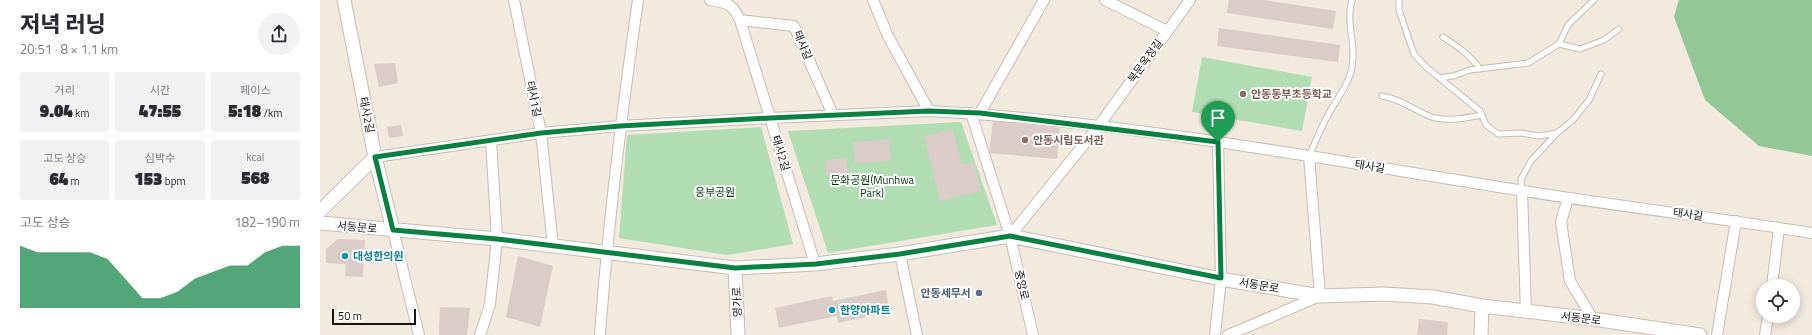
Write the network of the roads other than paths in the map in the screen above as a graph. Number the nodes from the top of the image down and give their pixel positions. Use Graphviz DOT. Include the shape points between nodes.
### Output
graph roads {
  1 [pos="344,0"];
  2 [pos="514,0"];
  3 [pos="638,0"];
  4 [pos="710,0"];
  5 [pos="873,0"];
  6 [pos="1044,0"];
  7 [pos="1105,0"];
  8 [pos="1190,0"];
  9 [pos="1352,0"];
  10 [pos="1399,0"];
  11 [pos="1594,0"];
  12 [pos="723,1"];
  13 [pos="740,20"];
  14 [pos="1619,29"];
  15 [pos="1167,31"];
  16 [pos="1443,36"];
  17 [pos="1558,44"];
  18 [pos="1480,69"];
  19 [pos="1601,74"];
  20 [pos="1440,78"];
  21 [pos="1382,96"];
  22 [pos="929,111"];
  23 [pos="976,113"];
  24 [pos="833,115"];
  25 [pos="1482,115"];
  26 [pos="770,118"];
  27 [pos="620,126"];
  28 [pos="1098,127"];
  29 [pos="1557,132"];
  30 [pos="541,133"];
  31 [pos="491,140"];
  32 [pos="1218,142"];
  33 [pos="1309,156"];
  34 [pos="375,157"];
  35 [pos="1522,191"];
  36 [pos="1568,198"];
  37 [pos="320,211"];
  38 [pos="1736,221"];
  39 [pos="320,223"];
  40 [pos="1779,228"];
  41 [pos="393,230"];
  42 [pos="1812,233"];
  43 [pos="1010,236"];
  44 [pos="497,239"];
  45 [pos="553,246"];
  46 [pos="606,252"];
  47 [pos="900,254"];
  48 [pos="816,264"];
  49 [pos="735,268"];
  50 [pos="1221,278"];
  51 [pos="1773,279"];
  52 [pos="1320,296"];
  53 [pos="1482,306"];
  54 [pos="1526,312"];
  55 [pos="1593,319"];
  56 [pos="1767,323"];
  57 [pos="419,335"];
  58 [pos="480,335"];
  59 [pos="600,335"];
  60 [pos="738,335"];
  61 [pos="917,335"];
  62 [pos="1033,335"];
  63 [pos="1215,335"];
  64 [pos="1228,335"];
  65 [pos="1482,335"];
  66 [pos="1700,335"];
  67 [pos="1716,335"];
  68 [pos="1765,335"];
  1 -- 34 [label="street, 태사2길"];
  2 -- 30 [label="street, 태사1길"];
  3 -- 27 [label="street"];
  4 -- 12 [label="street, 태사2길"];
  5 -- 22 [label="street" via="888,36"];
  6 -- 23 [label="street"];
  7 -- 15 [label="street, 북문옥정길"];
  8 -- 15 [label="street"];
  9 -- 33 [label="lane" via="1349,11 1353,48 1352,68"];
  10 -- 20 [label="lane" via="1399,10 1414,54"];
  11 -- 17 [label="lane" via="1568,25"];
  12 -- 13 [label="street, 태사2길" via="734,8"];
  13 -- 24 [label="street, 태사길" via="794,26"];
  13 -- 26 [label="street, 태사2길"];
  14 -- 17 [label="lane" via="1604,40 1580,49"];
  15 -- 28 [label="street, 북문옥정길"];
  16 -- 18 [label="lane" via="1475,61"];
  17 -- 18 [label="lane" via="1528,64"];
  18 -- 20 [label="lane"];
  19 -- 29 [label="lane" via="1590,100 1573,120"];
  20 -- 25 [label="lane"];
  21 -- 25 [label="lane" via="1394,98 1431,117 1456,119"];
  22 -- 23 [label="street, 태사길"];
  22 -- 24 [label="street, 태사길"];
  23 -- 28 [label="street, 태사길"];
  23 -- 43 [label="street, 중앙로"];
  24 -- 26 [label="street, 태사길"];
  25 -- 29 [label="lane" via="1486,125 1498,134 1521,133 1539,136"];
  26 -- 27 [label="street, 태사길"];
  26 -- 48 [label="street, 태사2길"];
  27 -- 30 [label="street, 태사길"];
  27 -- 46 [label="street"];
  28 -- 32 [label="street, 태사길"];
  28 -- 43 [label="street"];
  29 -- 35 [label="lane" via="1531,161 1521,179"];
  30 -- 31 [label="street, 태사길"];
  30 -- 45 [label="street, 태사1길"];
  31 -- 34 [label="street, 태사길"];
  31 -- 44 [label="street"];
  32 -- 33 [label="street, 태사길"];
  32 -- 50 [label="street"];
  33 -- 35 [label="street, 태사길"];
  33 -- 52 [label="street"];
  34 -- 37 [label="street"];
  34 -- 41 [label="street, 태사2길"];
  35 -- 36 [label="street, 태사길"];
  35 -- 54 [label="street"];
  36 -- 38 [label="street, 태사길"];
  36 -- 55 [label="street" via="1561,222 1570,281"];
  38 -- 40 [label="street, 태사길"];
  38 -- 67 [label="street"];
  39 -- 41 [label="street, 서동문로"];
  40 -- 42 [label="street, 태사길"];
  40 -- 51 [label="street"];
  41 -- 44 [label="street, 서동문로"];
  41 -- 57 [label="street"];
  43 -- 47 [label="street, 서동문로"];
  43 -- 50 [label="street, 서동문로"];
  43 -- 62 [label="street, 중앙로"];
  44 -- 45 [label="street, 서동문로"];
  44 -- 58 [label="street" via="490,304"];
  45 -- 46 [label="street, 서동문로"];
  46 -- 49 [label="street, 서동문로"];
  46 -- 59 [label="street"];
  47 -- 48 [label="street, 서동문로"];
  47 -- 61 [label="street"];
  48 -- 49 [label="street, 서동문로"];
  49 -- 60 [label="street, 영가로"];
  50 -- 52 [label="street, 서동문로"];
  50 -- 63 [label="street"];
  52 -- 53 [label="street, 서동문로" via="1384,294 1434,297"];
  52 -- 64 [label="street"];
  53 -- 54 [label="street, 서동문로"];
  53 -- 65 [label="street"];
  54 -- 55 [label="street, 서동문로"];
  55 -- 66 [label="street, 서동문로"];
  56 -- 68 [label="street"];
}
